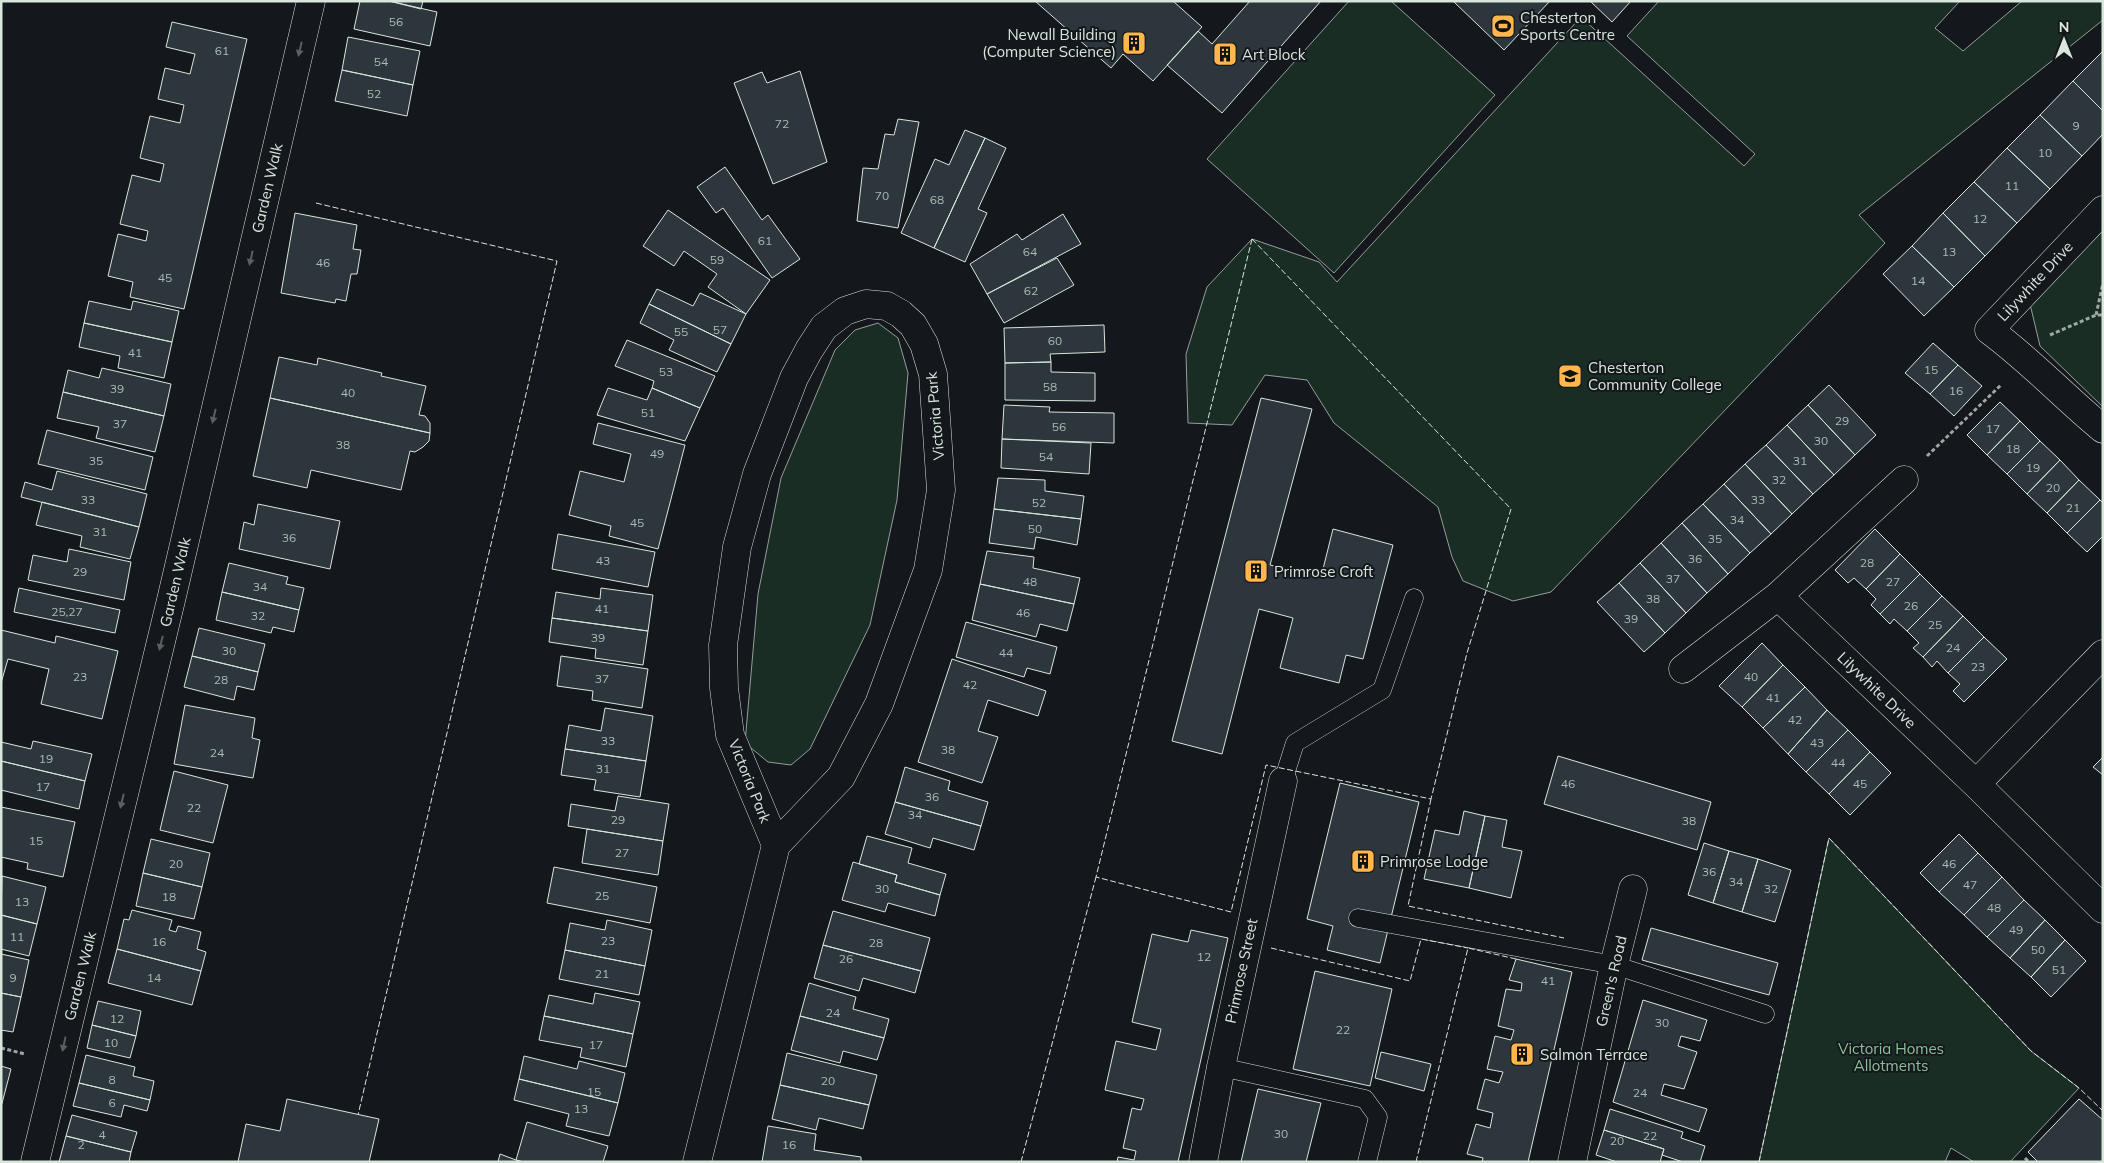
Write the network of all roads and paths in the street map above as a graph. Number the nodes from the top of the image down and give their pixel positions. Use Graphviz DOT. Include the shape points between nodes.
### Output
graph roads {
  1 [pos="311,1"];
  2 [pos="2103,210"];
  3 [pos="2103,284"];
  4 [pos="2096,315"];
  5 [pos="2103,315"];
  6 [pos="2021,354"];
  7 [pos="2103,429"];
  8 [pos="1904,480"];
  9 [pos="1778,596"];
  10 [pos="1414,598"];
  11 [pos="2103,654"];
  12 [pos="1683,670"];
  13 [pos="1283,782"];
  14 [pos="1976,784"];
  15 [pos="776,844"];
  16 [pos="1633,890"];
  17 [pos="2103,909"];
  18 [pos="1358,918"];
  19 [pos="1614,965"];
  20 [pos="1765,1014"];
  21 [pos="1221,1066"];
  22 [pos="2025,1158"];
  23 [pos="35,1162"];
  24 [pos="697,1162"];
  25 [pos="1203,1162"];
  26 [pos="1367,1162"];
  27 [pos="1572,1162"];
  28 [pos="2029,1162"];
  1 -- 23 [label="street, Garden Walk, one-way"];
  2 -- 6 [label="street, Lilywhite Drive" via="1989,330"];
  3 -- 4 [label="path"];
  4 -- 5 [label="path"];
  4 -- 6 [label="path"];
  6 -- 7 [label="street, Lilywhite Drive"];
  6 -- 8 [label="path"];
  8 -- 9 [label="street"];
  9 -- 12 [label="street"];
  9 -- 14 [label="street, Lilywhite Drive"];
  10 -- 13 [label="lane" via="1382,690 1295,743"];
  11 -- 14 [label="street"];
  13 -- 21 [label="street, Primrose Street"];
  14 -- 17 [label="street, Lilywhite Drive"];
  15 -- 15 [label="street, Victoria Park" via="730,734 723,645 737,547 760,464 790,386 809,350 824,327 845,311 866,304 886,306 913,325 924,344 933,374 941,490 928,570 879,704 841,777"];
  15 -- 24 [label="street"];
  16 -- 19 [label="street, Green's Road"];
  18 -- 19 [label="lane"];
  19 -- 20 [label="lane"];
  19 -- 27 [label="street, Green's Road"];
  21 -- 25 [label="street, Primrose Street"];
  21 -- 26 [label="lane" via="1365,1099 1378,1118"];
  22 -- 28 [label="path"];
}
